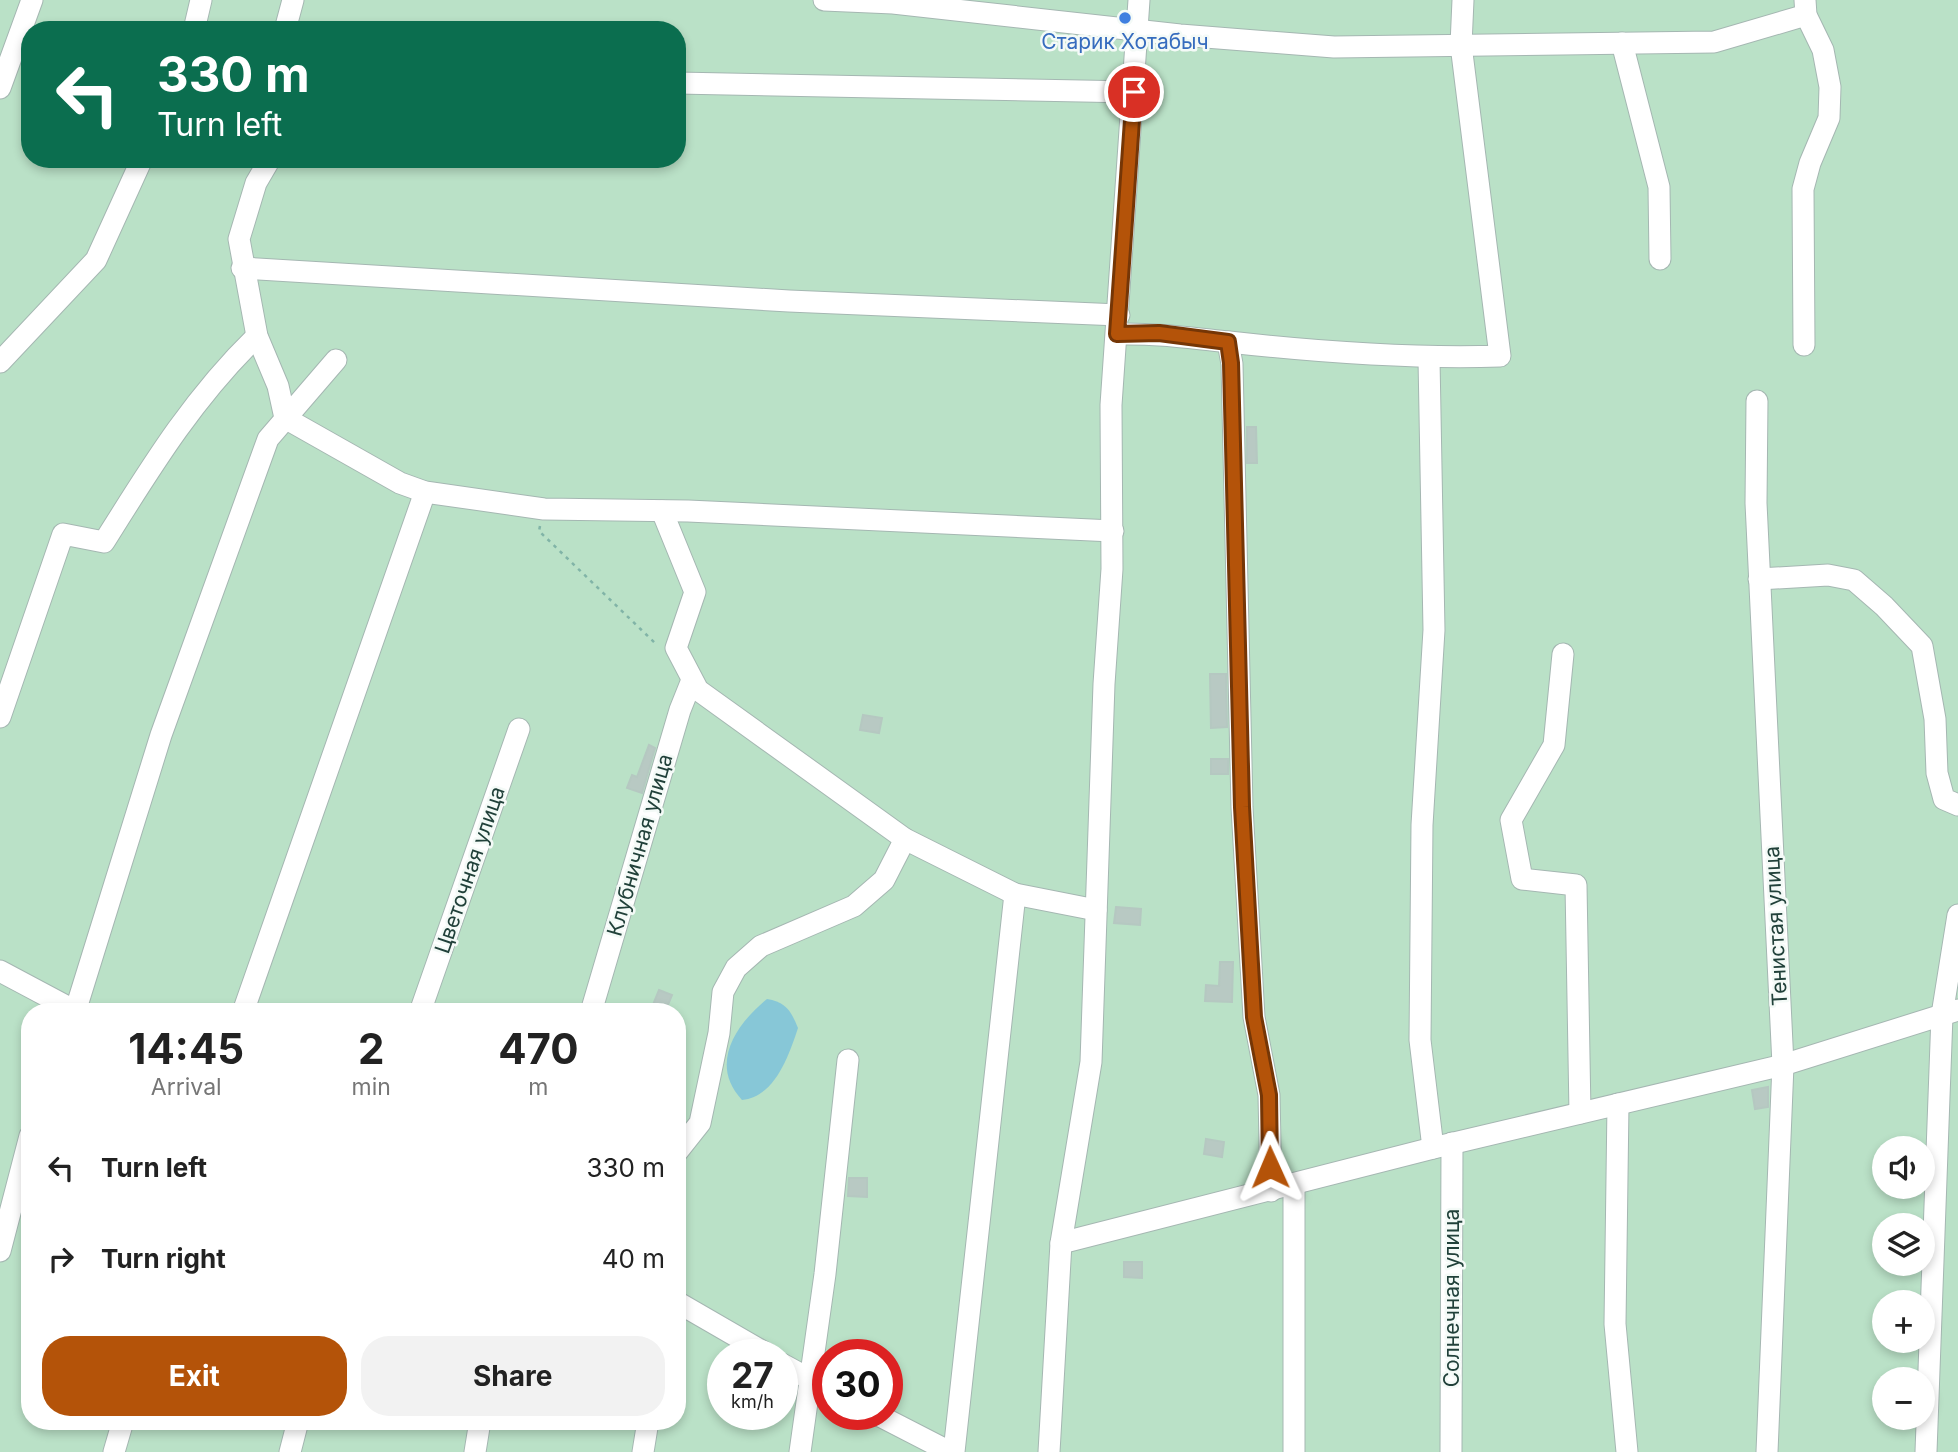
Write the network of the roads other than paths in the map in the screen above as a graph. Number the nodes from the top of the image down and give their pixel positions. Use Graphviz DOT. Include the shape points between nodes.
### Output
graph roads {
  1 [pos="32,0"];
  2 [pos="201,0"];
  3 [pos="293,0"];
  4 [pos="824,0"];
  5 [pos="1139,0"];
  6 [pos="1463,0"];
  7 [pos="893,1"];
  8 [pos="1002,7"];
  9 [pos="1806,7"];
  10 [pos="24,21"];
  11 [pos="196,21"];
  12 [pos="287,21"];
  13 [pos="21,30"];
  14 [pos="1138,30"];
  15 [pos="1622,43"];
  16 [pos="1461,45"];
  17 [pos="686,83"];
  18 [pos="0,88"];
  19 [pos="1134,92"];
  20 [pos="138,168"];
  21 [pos="265,168"];
  22 [pos="1660,259"];
  23 [pos="242,268"];
  24 [pos="1118,325"];
  25 [pos="257,336"];
  26 [pos="1228,342"];
  27 [pos="1804,345"];
  28 [pos="1429,359"];
  29 [pos="336,360"];
  30 [pos="0,362"];
  31 [pos="1757,401"];
  32 [pos="285,418"];
  33 [pos="425,492"];
  34 [pos="662,511"];
  35 [pos="1113,531"];
  36 [pos="1759,579"];
  37 [pos="1563,654"];
  38 [pos="692,680"];
  39 [pos="0,717"];
  40 [pos="519,729"];
  41 [pos="1958,805"];
  42 [pos="905,839"];
  43 [pos="1015,894"];
  44 [pos="1096,910"];
  45 [pos="1958,915"];
  46 [pos="0,971"];
  47 [pos="61,1003"];
  48 [pos="78,1003"];
  49 [pos="246,1003"];
  50 [pos="424,1003"];
  51 [pos="594,1003"];
  52 [pos="1950,1013"];
  53 [pos="848,1059"];
  54 [pos="1783,1065"];
  55 [pos="1618,1104"];
  56 [pos="1580,1112"];
  57 [pos="686,1141"];
  58 [pos="1442,1145"];
  59 [pos="21,1170"];
  60 [pos="1294,1185"];
  61 [pos="1270,1191"];
  62 [pos="1061,1243"];
  63 [pos="0,1251"];
  64 [pos="686,1307"];
  65 [pos="740,1339"];
  66 [pos="823,1339"];
  67 [pos="812,1410"];
  68 [pos="903,1428"];
  69 [pos="120,1430"];
  70 [pos="296,1430"];
  71 [pos="479,1430"];
  72 [pos="647,1430"];
  73 [pos="114,1452"];
  74 [pos="290,1452"];
  75 [pos="475,1452"];
  76 [pos="643,1452"];
  77 [pos="800,1452"];
  78 [pos="952,1452"];
  79 [pos="1049,1452"];
  80 [pos="1294,1452"];
  81 [pos="1451,1452"];
  82 [pos="1627,1452"];
  83 [pos="1767,1452"];
  84 [pos="1926,1452"];
  1 -- 10 [label="street"];
  2 -- 11 [label="street"];
  3 -- 12 [label="street"];
  4 -- 7 [label="street"];
  5 -- 14 [label="street"];
  6 -- 16 [label="street"];
  7 -- 8 [label="street"];
  8 -- 14 [label="street"];
  9 -- 15 [label="street" via="1714,42"];
  9 -- 27 [label="street" via="1823,50 1830,87 1829,118 1803,189"];
  13 -- 18 [label="street"];
  14 -- 16 [label="street" via="1334,47"];
  14 -- 19 [label="street"];
  15 -- 16 [label="street"];
  15 -- 22 [label="street" via="1659,187"];
  16 -- 28 [label="street" via="1500,356"];
  17 -- 19 [label="street"];
  19 -- 24 [label="street"];
  20 -- 30 [label="street" via="96,260"];
  21 -- 23 [label="street" via="239,239"];
  23 -- 24 [label="street"];
  23 -- 25 [label="street"];
  24 -- 26 [label="street"];
  24 -- 35 [label="street" via="1111,405"];
  25 -- 32 [label="street" via="278,386"];
  25 -- 39 [label="street" via="223,368 184,416 104,542 63,534"];
  26 -- 28 [label="street"];
  26 -- 61 [label="street" via="1242,807 1254,1017 1269,1095"];
  28 -- 58 [label="street, Солнечная улица" via="1434,630 1422,825 1420,1040"];
  29 -- 32 [label="street"];
  31 -- 36 [label="street, Тенистая улица"];
  32 -- 33 [label="street" via="389,477"];
  32 -- 48 [label="street" via="268,439 161,735"];
  33 -- 34 [label="street" via="544,509"];
  33 -- 49 [label="street"];
  34 -- 35 [label="street"];
  34 -- 38 [label="street" via="695,592 676,648"];
  35 -- 44 [label="street"];
  36 -- 41 [label="street" via="1828,575 1854,580 1922,646 1935,719 1937,773 1944,799"];
  36 -- 54 [label="street, Тенистая улица"];
  37 -- 56 [label="street" via="1554,745 1511,820 1522,879 1576,885"];
  38 -- 42 [label="street" via="698,691"];
  38 -- 51 [label="street, Клубничная улица"];
  40 -- 50 [label="street, Цветочная улица"];
  42 -- 43 [label="street"];
  42 -- 57 [label="street" via="884,880 855,906 761,946 736,968 723,992 700,1123"];
  43 -- 44 [label="street"];
  43 -- 78 [label="street"];
  44 -- 62 [label="street" via="1091,1062"];
  45 -- 52 [label="street"];
  46 -- 47 [label="street"];
  52 -- 54 [label="street"];
  52 -- 84 [label="street"];
  53 -- 66 [label="street"];
  54 -- 55 [label="street"];
  54 -- 83 [label="street, Тенистая улица"];
  55 -- 56 [label="street"];
  55 -- 82 [label="street" via="1615,1324"];
  56 -- 58 [label="street"];
  58 -- 60 [label="street"];
  58 -- 81 [label="street, Солнечная улица"];
  59 -- 63 [label="street"];
  60 -- 61 [label="street"];
  60 -- 80 [label="street"];
  61 -- 62 [label="street"];
  62 -- 79 [label="street"];
  64 -- 65 [label="street"];
  67 -- 77 [label="street"];
  68 -- 78 [label="street"];
  69 -- 73 [label="street"];
  70 -- 74 [label="street"];
  71 -- 75 [label="street"];
  72 -- 76 [label="street"];
}
